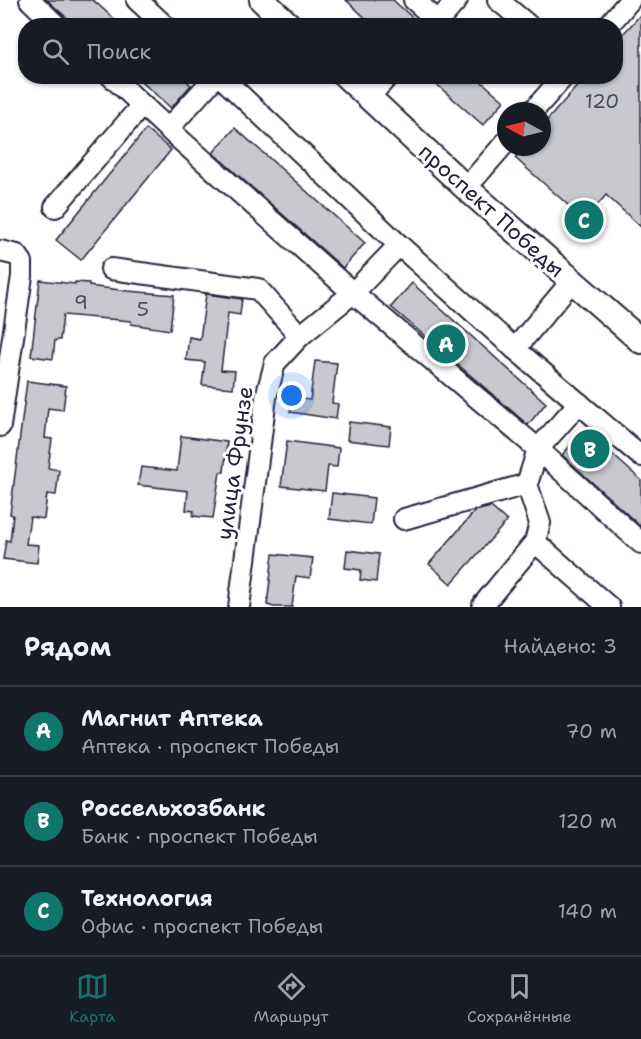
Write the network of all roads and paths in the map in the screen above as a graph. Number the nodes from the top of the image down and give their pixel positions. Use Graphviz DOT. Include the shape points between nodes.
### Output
graph roads {
  1 [pos="30,0"];
  2 [pos="137,0"];
  3 [pos="262,0"];
  4 [pos="414,0"];
  5 [pos="458,0"];
  6 [pos="498,0"];
  7 [pos="630,0"];
  8 [pos="49,18"];
  9 [pos="156,18"];
  10 [pos="281,18"];
  11 [pos="431,18"];
  12 [pos="441,18"];
  13 [pos="519,18"];
  14 [pos="615,18"];
  15 [pos="120,84"];
  16 [pos="209,84"];
  17 [pos="228,84"];
  18 [pos="355,84"];
  19 [pos="381,84"];
  20 [pos="557,84"];
  21 [pos="369,97"];
  22 [pos="541,102"];
  23 [pos="142,105"];
  24 [pos="168,129"];
  25 [pos="497,152"];
  26 [pos="466,188"];
  27 [pos="55,207"];
  28 [pos="399,245"];
  29 [pos="0,251"];
  30 [pos="111,269"];
  31 [pos="571,282"];
  32 [pos="353,293"];
  33 [pos="300,336"];
  34 [pos="641,341"];
  35 [pos="516,349"];
  36 [pos="579,403"];
  37 [pos="0,426"];
  38 [pos="538,449"];
  39 [pos="641,456"];
  40 [pos="527,484"];
  41 [pos="404,519"];
  42 [pos="535,542"];
  43 [pos="641,543"];
  44 [pos="239,607"];
  45 [pos="485,607"];
  46 [pos="609,607"];
  1 -- 8 [label="street"];
  2 -- 9 [label="street"];
  3 -- 10 [label="main road"];
  4 -- 11 [label="street"];
  5 -- 12 [label="street"];
  6 -- 13 [label="street"];
  7 -- 14 [label="street"];
  15 -- 23 [label="street"];
  16 -- 24 [label="street"];
  17 -- 28 [label="street"];
  18 -- 21 [label="main road, проспект Победы"];
  19 -- 21 [label="street"];
  20 -- 22 [label="street"];
  21 -- 26 [label="main road, проспект Победы"];
  23 -- 24 [label="street"];
  23 -- 27 [label="street"];
  24 -- 32 [label="street"];
  25 -- 26 [label="street"];
  26 -- 31 [label="main road, проспект Победы"];
  28 -- 32 [label="street, улица Фрунзе"];
  28 -- 35 [label="street"];
  29 -- 37 [label="street" via="17,255 22,262"];
  30 -- 33 [label="street" via="258,289"];
  31 -- 34 [label="main road, проспект Победы"];
  31 -- 35 [label="street"];
  32 -- 33 [label="street, улица Фрунзе"];
  32 -- 38 [label="street"];
  33 -- 44 [label="street, улица Фрунзе" via="275,363 266,397"];
  35 -- 36 [label="street"];
  36 -- 38 [label="street"];
  36 -- 39 [label="street"];
  38 -- 40 [label="street"];
  38 -- 43 [label="street"];
  40 -- 41 [label="street"];
  40 -- 42 [label="street" via="540,523"];
  42 -- 45 [label="street"];
  42 -- 46 [label="street"];
}
